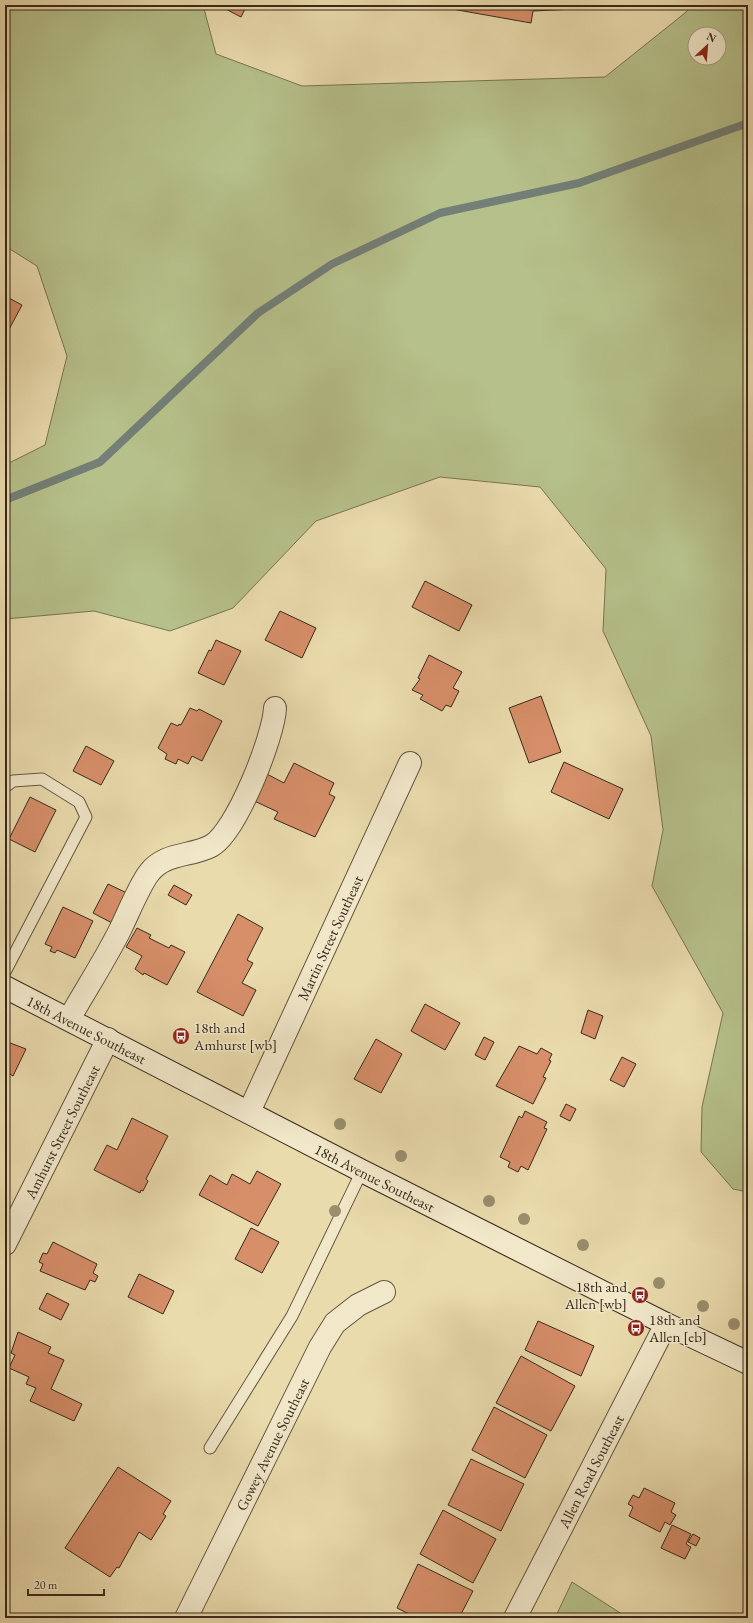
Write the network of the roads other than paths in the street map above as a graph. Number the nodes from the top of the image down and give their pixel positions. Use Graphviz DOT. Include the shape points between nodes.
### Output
graph roads {
  1 [pos="275,708"];
  2 [pos="410,763"];
  3 [pos="5,787"];
  4 [pos="5,972"];
  5 [pos="5,987"];
  6 [pos="69,1019"];
  7 [pos="108,1039"];
  8 [pos="249,1112"];
  9 [pos="362,1171"];
  10 [pos="5,1244"];
  11 [pos="384,1292"];
  12 [pos="666,1324"];
  13 [pos="748,1363"];
  14 [pos="210,1448"];
  15 [pos="186,1618"];
  16 [pos="516,1618"];
  1 -- 6 [label="street" via="270,738 228,828 211,846 158,862 148,874 117,937"];
  2 -- 8 [label="street, Martin Street Southeast"];
  3 -- 4 [label="lane" via="13,781 42,779 79,802 86,817"];
  5 -- 6 [label="street, 18th Avenue Southeast"];
  6 -- 7 [label="street, 18th Avenue Southeast"];
  7 -- 8 [label="street, 18th Avenue Southeast"];
  7 -- 10 [label="street, Amhurst Street Southeast"];
  8 -- 9 [label="street, 18th Avenue Southeast"];
  9 -- 12 [label="street, 18th Avenue Southeast"];
  9 -- 14 [label="lane" via="292,1316"];
  11 -- 15 [label="street, Gowey Avenue Southeast" via="358,1305 336,1323 320,1347"];
  12 -- 13 [label="street, 18th Avenue Southeast"];
  12 -- 16 [label="street, Allen Road Southeast"];
}
